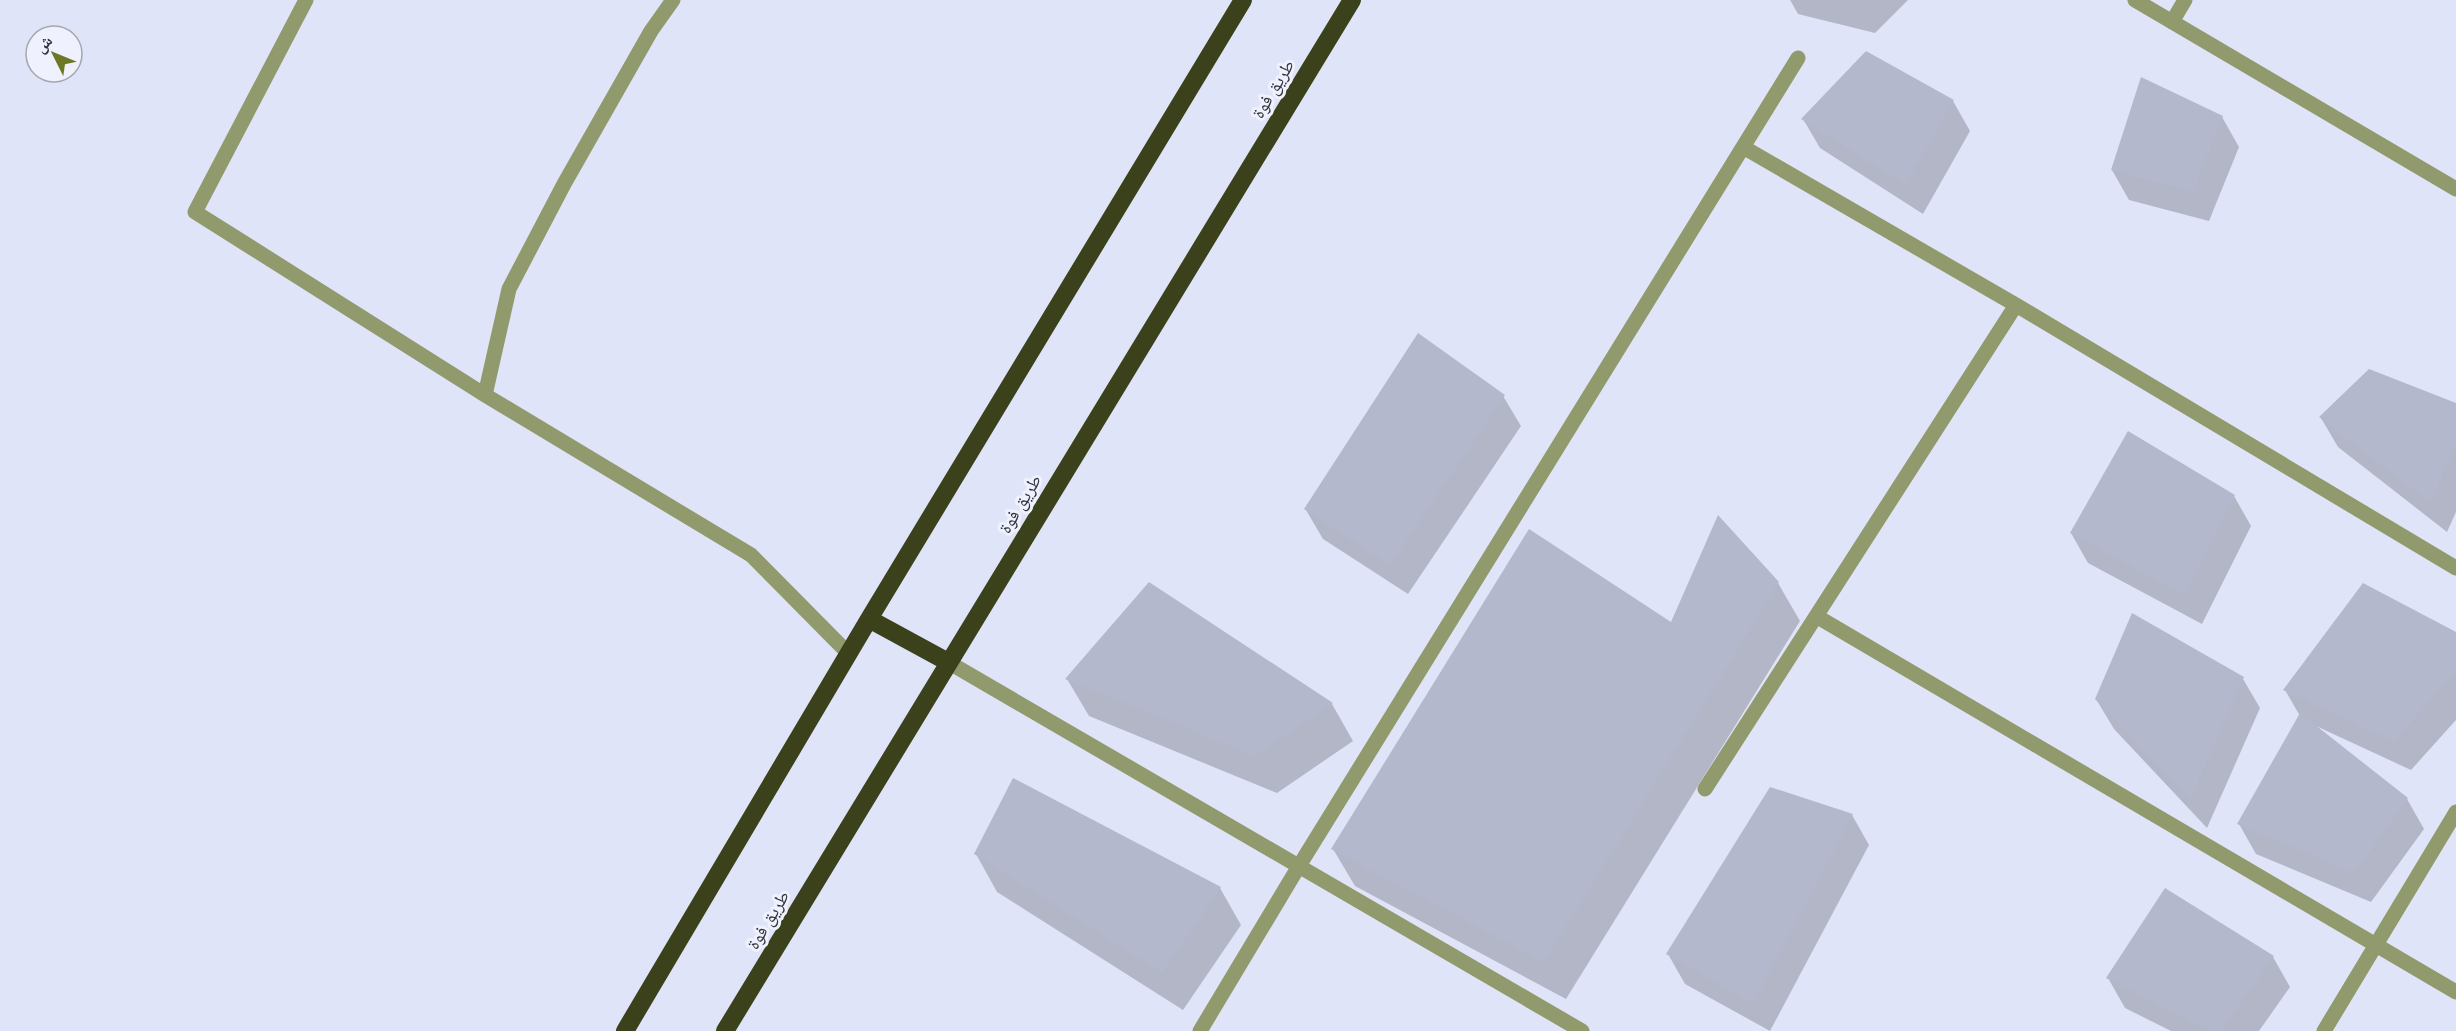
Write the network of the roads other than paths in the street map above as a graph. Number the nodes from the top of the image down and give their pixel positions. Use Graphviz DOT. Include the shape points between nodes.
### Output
graph roads {
  1 [pos="306,0"];
  2 [pos="673,0"];
  3 [pos="1243,0"];
  4 [pos="1352,0"];
  5 [pos="2135,0"];
  6 [pos="2185,0"];
  7 [pos="2172,22"];
  8 [pos="1798,58"];
  9 [pos="1743,147"];
  10 [pos="2456,189"];
  11 [pos="2016,305"];
  12 [pos="485,395"];
  13 [pos="2456,568"];
  14 [pos="1816,616"];
  15 [pos="869,619"];
  16 [pos="849,654"];
  17 [pos="948,662"];
  18 [pos="1705,789"];
  19 [pos="2456,812"];
  20 [pos="1299,867"];
  21 [pos="2376,945"];
  22 [pos="2456,992"];
  23 [pos="625,1031"];
  24 [pos="725,1031"];
  25 [pos="1200,1031"];
  26 [pos="1582,1031"];
  27 [pos="2324,1031"];
  1 -- 12 [label="street" via="195,212"];
  2 -- 12 [label="street" via="645,41 509,289"];
  3 -- 15 [label="highway"];
  4 -- 17 [label="highway, طريق فوة"];
  5 -- 7 [label="street"];
  6 -- 7 [label="street"];
  7 -- 10 [label="street"];
  8 -- 9 [label="street"];
  9 -- 11 [label="street"];
  9 -- 20 [label="street"];
  11 -- 13 [label="street"];
  11 -- 14 [label="street"];
  12 -- 16 [label="street" via="751,555"];
  14 -- 18 [label="street"];
  14 -- 21 [label="street"];
  15 -- 16 [label="highway"];
  15 -- 17 [label="highway"];
  16 -- 23 [label="highway"];
  17 -- 20 [label="street"];
  17 -- 24 [label="highway, طريق فوة"];
  19 -- 21 [label="street"];
  20 -- 25 [label="street"];
  20 -- 26 [label="street"];
  21 -- 22 [label="street"];
  21 -- 27 [label="street"];
}
